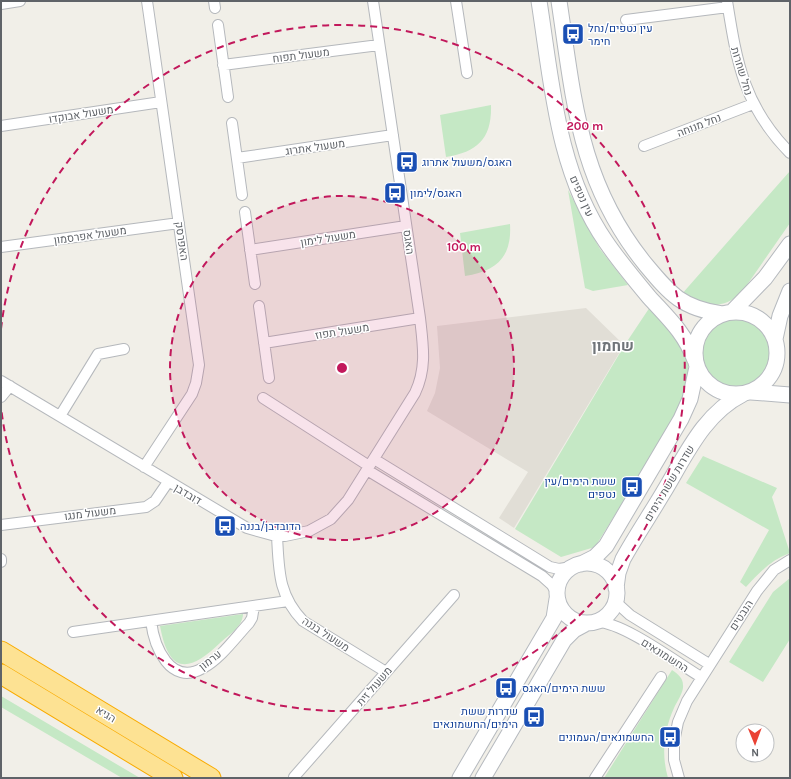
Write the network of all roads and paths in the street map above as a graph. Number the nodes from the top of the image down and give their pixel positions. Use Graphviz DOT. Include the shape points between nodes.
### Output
graph roads {
  1 [pos="20,1"];
  2 [pos="147,1"];
  3 [pos="373,1"];
  4 [pos="456,1"];
  5 [pos="539,1"];
  6 [pos="559,1"];
  7 [pos="1,4"];
  8 [pos="728,4"];
  9 [pos="626,20"];
  10 [pos="218,25"];
  11 [pos="379,45"];
  12 [pos="223,65"];
  13 [pos="467,73"];
  14 [pos="228,97"];
  15 [pos="161,102"];
  16 [pos="754,104"];
  17 [pos="232,123"];
  18 [pos="1,126"];
  19 [pos="393,135"];
  20 [pos="644,146"];
  21 [pos="790,153"];
  22 [pos="237,158"];
  23 [pos="242,195"];
  24 [pos="245,212"];
  25 [pos="179,223"];
  26 [pos="406,226"];
  27 [pos="790,244"];
  28 [pos="1,247"];
  29 [pos="250,250"];
  30 [pos="256,284"];
  31 [pos="790,292"];
  32 [pos="259,306"];
  33 [pos="727,313"];
  34 [pos="420,318"];
  35 [pos="264,343"];
  36 [pos="776,344"];
  37 [pos="124,349"];
  38 [pos="696,363"];
  39 [pos="790,364"];
  40 [pos="269,378"];
  41 [pos="5,383"];
  42 [pos="747,393"];
  43 [pos="790,395"];
  44 [pos="1,397"];
  45 [pos="263,398"];
  46 [pos="60,416"];
  47 [pos="370,465"];
  48 [pos="144,467"];
  49 [pos="168,482"];
  50 [pos="1,525"];
  51 [pos="278,536"];
  52 [pos="790,560"];
  53 [pos="577,566"];
  54 [pos="616,593"];
  55 [pos="454,595"];
  56 [pos="557,596"];
  57 [pos="288,601"];
  58 [pos="254,606"];
  59 [pos="151,621"];
  60 [pos="592,622"];
  61 [pos="74,632"];
  62 [pos="1,651"];
  63 [pos="708,664"];
  64 [pos="386,672"];
  65 [pos="1,674"];
  66 [pos="661,677"];
  67 [pos="701,677"];
  68 [pos="294,777"];
  69 [pos="173,778"];
  70 [pos="212,778"];
  71 [pos="460,778"];
  72 [pos="484,778"];
  73 [pos="595,778"];
  74 [pos="679,778"];
  1 -- 7 [label="street"];
  2 -- 15 [label="street, האפרסק"];
  3 -- 11 [label="street, האגס"];
  4 -- 13 [label="street"];
  5 -- 38 [label="street, עין נטפים" via="559,127 572,176 582,200 619,261 681,332"];
  6 -- 33 [label="street, עין נטפים" via="582,142 606,205 641,259 675,297 695,308"];
  8 -- 9 [label="street"];
  8 -- 16 [label="street, נחל שחרות" via="740,70"];
  10 -- 12 [label="street"];
  11 -- 12 [label="street, משעול תפוח"];
  11 -- 19 [label="street, האגס"];
  12 -- 14 [label="street"];
  15 -- 18 [label="street, משעול אבוקדו"];
  15 -- 25 [label="street, האפרסק"];
  16 -- 20 [label="street, נחל מנוחה"];
  16 -- 21 [label="street, נחל שחרות" via="772,133"];
  17 -- 22 [label="street"];
  19 -- 22 [label="street, משעול אתרוג"];
  19 -- 26 [label="street, האגס"];
  22 -- 23 [label="street"];
  24 -- 29 [label="street"];
  25 -- 28 [label="street, משעול אפרסמון"];
  25 -- 48 [label="street, האפרסק" via="198,353 198,371 194,389 188,400"];
  26 -- 29 [label="street, משעול לימון"];
  26 -- 34 [label="street, האגס"];
  27 -- 33 [label="street" via="765,278"];
  29 -- 30 [label="street"];
  31 -- 36 [label="street" via="780,316"];
  32 -- 35 [label="street"];
  33 -- 36 [label="street" via="748,313 760,319 769,328"];
  33 -- 38 [label="street" via="706,324 699,334 695,347"];
  34 -- 35 [label="street, משעול תפוז"];
  34 -- 47 [label="street, האגס" via="424,358 421,380 412,399"];
  35 -- 40 [label="street"];
  36 -- 39 [label="street"];
  36 -- 42 [label="street" via="776,365 770,377 761,386"];
  37 -- 46 [label="street" via="98,354"];
  38 -- 42 [label="street" via="707,382 717,390 730,394"];
  38 -- 53 [label="street, שדרות ששת הימים" via="690,399 673,434 606,546 595,558"];
  41 -- 44 [label="street"];
  41 -- 46 [label="street, דובדבן"];
  42 -- 43 [label="street"];
  42 -- 54 [label="street, שדרות ששת הימים" via="731,400 720,409 697,436 623,559 618,573"];
  45 -- 47 [label="street"];
  46 -- 48 [label="street, דובדבן"];
  47 -- 51 [label="street, דובדבן" via="340,510 331,519 309,532"];
  47 -- 53 [label="street" via="550,567 559,569"];
  47 -- 56 [label="street" via="542,576 552,585"];
  48 -- 49 [label="street, דובדבן"];
  49 -- 50 [label="street, משעול מנגו" via="155,502 146,507"];
  49 -- 51 [label="street, דובדבן" via="247,528"];
  51 -- 57 [label="street, משעול בננה" via="281,580"];
  52 -- 63 [label="street, הנבטים" via="765,579"];
  53 -- 54 [label="street" via="596,565 604,569 613,579"];
  53 -- 56 [label="street" via="565,573 560,580"];
  54 -- 60 [label="street" via="613,607 608,614"];
  54 -- 63 [label="street, החשמונאים" via="621,607 630,615"];
  55 -- 64 [label="street, משעול זית"];
  56 -- 60 [label="street" via="560,608 566,615 578,622"];
  56 -- 71 [label="street" via="554,618"];
  57 -- 58 [label="street"];
  57 -- 64 [label="street, משעול בננה" via="303,621"];
  58 -- 59 [label="street"];
  58 -- 59 [label="street, ערמון" via="249,623 213,660 194,672 185,673 177,670 164,659 155,642"];
  59 -- 61 [label="street"];
  60 -- 67 [label="street, החשמונאים" via="608,622 622,628"];
  60 -- 72 [label="street" via="574,630 564,640"];
  62 -- 70 [label="highway, הגיא"];
  63 -- 67 [label="street, הנבטים"];
  64 -- 68 [label="street, משעול זית"];
  65 -- 69 [label="highway, הגיא"];
  66 -- 73 [label="street"];
  67 -- 74 [label="street, החשמונאים" via="678,722 674,760"];
}
